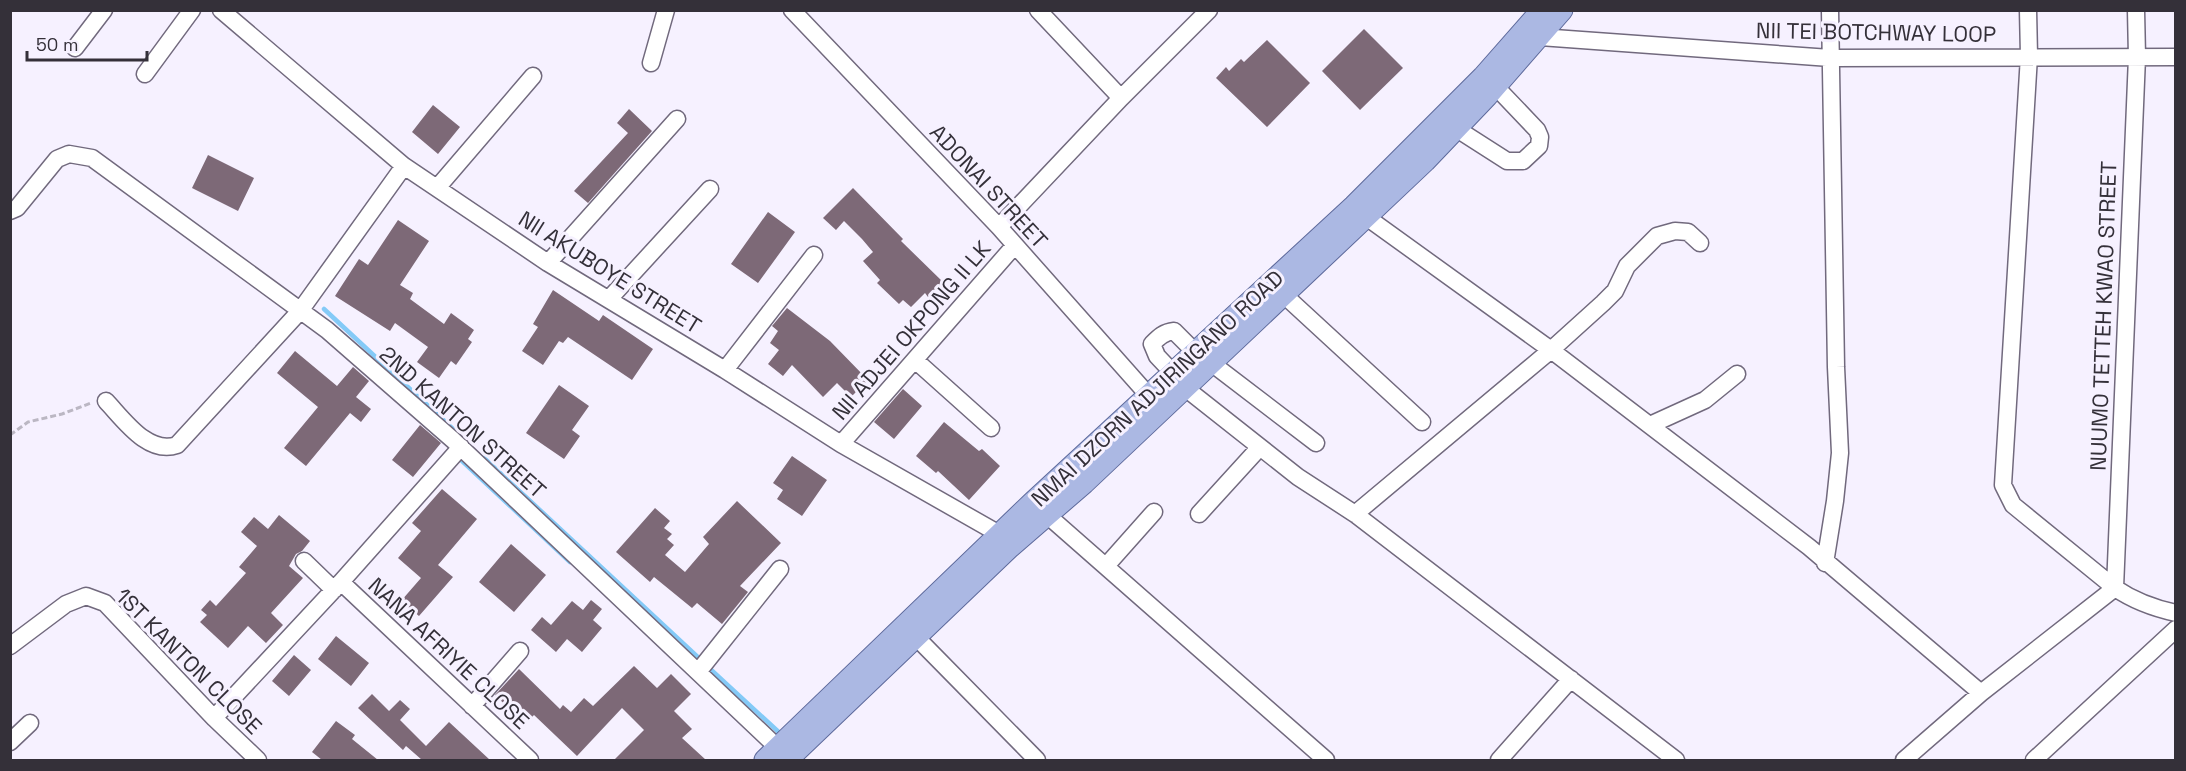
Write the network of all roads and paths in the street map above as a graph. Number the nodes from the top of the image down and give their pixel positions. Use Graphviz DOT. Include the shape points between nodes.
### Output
graph roads {
  1 [pos="104,10"];
  2 [pos="192,10"];
  3 [pos="221,10"];
  4 [pos="666,10"];
  5 [pos="792,10"];
  6 [pos="1038,10"];
  7 [pos="1209,10"];
  8 [pos="1542,10"];
  9 [pos="1562,10"];
  10 [pos="1830,10"];
  11 [pos="2028,10"];
  12 [pos="2136,10"];
  13 [pos="1540,38"];
  14 [pos="75,48"];
  15 [pos="2136,51"];
  16 [pos="2029,56"];
  17 [pos="2175,57"];
  18 [pos="1830,58"];
  19 [pos="651,63"];
  20 [pos="145,74"];
  21 [pos="534,76"];
  22 [pos="1496,87"];
  23 [pos="1122,98"];
  24 [pos="677,119"];
  25 [pos="1457,129"];
  26 [pos="404,166"];
  27 [pos="437,188"];
  28 [pos="710,189"];
  29 [pos="10,211"];
  30 [pos="1365,216"];
  31 [pos="999,227"];
  32 [pos="1700,243"];
  33 [pos="1015,245"];
  34 [pos="814,255"];
  35 [pos="548,263"];
  36 [pos="1283,294"];
  37 [pos="609,299"];
  38 [pos="300,311"];
  39 [pos="1551,350"];
  40 [pos="1203,357"];
  41 [pos="915,360"];
  42 [pos="725,370"];
  43 [pos="1737,374"];
  44 [pos="1179,380"];
  45 [pos="1149,396"];
  46 [pos="106,401"];
  47 [pos="1422,422"];
  48 [pos="1650,425"];
  49 [pos="991,428"];
  50 [pos="10,435"];
  51 [pos="1316,443"];
  52 [pos="841,444"];
  53 [pos="461,447"];
  54 [pos="1260,447"];
  55 [pos="1077,475"];
  56 [pos="1154,512"];
  57 [pos="1046,514"];
  58 [pos="1198,514"];
  59 [pos="1355,514"];
  60 [pos="1000,535"];
  61 [pos="304,561"];
  62 [pos="1825,563"];
  63 [pos="1106,566"];
  64 [pos="780,569"];
  65 [pos="337,586"];
  66 [pos="2115,588"];
  67 [pos="2175,613"];
  68 [pos="2175,629"];
  69 [pos="916,637"];
  70 [pos="10,646"];
  71 [pos="520,651"];
  72 [pos="698,672"];
  73 [pos="1571,679"];
  74 [pos="1981,693"];
  75 [pos="472,706"];
  76 [pos="214,718"];
  77 [pos="30,723"];
  78 [pos="10,742"];
  79 [pos="777,756"];
  80 [pos="258,760"];
  81 [pos="530,760"];
  82 [pos="1037,760"];
  83 [pos="1326,760"];
  84 [pos="1499,760"];
  85 [pos="1676,760"];
  86 [pos="1904,760"];
  87 [pos="2034,760"];
  1 -- 14 [label="street"];
  2 -- 20 [label="street"];
  3 -- 26 [label="street, NII AKUBOYE STREET"];
  4 -- 19 [label="street"];
  5 -- 31 [label="street, ADONAI STREET"];
  6 -- 23 [label="street"];
  7 -- 23 [label="street"];
  8 -- 40 [label="main road, NMAI DZORN ADJIRINGANO ROAD" via="1483,77"];
  9 -- 13 [label="main road, NMAI DZORN ADJIRINGANO ROAD"];
  10 -- 18 [label="street"];
  11 -- 16 [label="street"];
  12 -- 15 [label="street, NUUMO TETTEH KWAO STREET"];
  13 -- 18 [label="street, NII TEI BOTCHWAY LOOP"];
  13 -- 22 [label="main road, NMAI DZORN ADJIRINGANO ROAD"];
  15 -- 16 [label="street, NII TEI BOTCHWAY LOOP"];
  15 -- 17 [label="street, NII TEI BOTCHWAY LOOP"];
  15 -- 66 [label="street, NUUMO TETTEH KWAO STREET"];
  16 -- 18 [label="street, NII TEI BOTCHWAY LOOP"];
  16 -- 66 [label="street" via="2003,485 2013,505"];
  18 -- 62 [label="street" via="1840,453"];
  21 -- 27 [label="street"];
  22 -- 25 [label="main road, NMAI DZORN ADJIRINGANO ROAD"];
  22 -- 25 [label="street" via="1537,130 1539,146 1523,161 1507,161"];
  23 -- 31 [label="street"];
  24 -- 35 [label="street"];
  25 -- 30 [label="main road, NMAI DZORN ADJIRINGANO ROAD"];
  26 -- 27 [label="street, NII AKUBOYE STREET"];
  26 -- 38 [label="street"];
  27 -- 35 [label="street, NII AKUBOYE STREET"];
  28 -- 37 [label="street"];
  29 -- 38 [label="street, 2ND KANTON STREET" via="17,208 57,159 69,154 92,158"];
  30 -- 36 [label="main road, NMAI DZORN ADJIRINGANO ROAD"];
  30 -- 39 [label="street"];
  31 -- 33 [label="street, ADONAI STREET"];
  32 -- 39 [label="street" via="1688,232 1658,236 1627,266 1615,291"];
  33 -- 41 [label="street, NII ADJEI OKPONG II LK"];
  33 -- 45 [label="street, ADONAI STREET"];
  34 -- 42 [label="street"];
  35 -- 37 [label="street, NII AKUBOYE STREET"];
  36 -- 40 [label="main road, NMAI DZORN ADJIRINGANO ROAD"];
  36 -- 47 [label="street"];
  37 -- 42 [label="street, NII AKUBOYE STREET"];
  38 -- 46 [label="street" via="177,445 168,448 146,442"];
  38 -- 53 [label="street, 2ND KANTON STREET"];
  39 -- 48 [label="street"];
  39 -- 59 [label="street"];
  40 -- 44 [label="main road, NMAI DZORN ADJIRINGANO ROAD"];
  40 -- 44 [label="street" via="1174,332 1167,332 1152,344"];
  40 -- 51 [label="street"];
  41 -- 49 [label="street"];
  41 -- 52 [label="street, NII ADJEI OKPONG II LK"];
  42 -- 52 [label="street, NII AKUBOYE STREET"];
  43 -- 48 [label="street" via="1705,400"];
  44 -- 45 [label="main road, NMAI DZORN ADJIRINGANO ROAD"];
  44 -- 54 [label="street"];
  44 -- 55 [label="main road, NMAI DZORN ADJIRINGANO ROAD"];
  45 -- 55 [label="main road, NMAI DZORN ADJIRINGANO ROAD"];
  46 -- 50 [label="path" via="28,422"];
  48 -- 62 [label="street"];
  52 -- 60 [label="street, NII AKUBOYE STREET"];
  53 -- 65 [label="street"];
  53 -- 72 [label="street, 2ND KANTON STREET"];
  54 -- 58 [label="street"];
  54 -- 59 [label="street"];
  55 -- 57 [label="main road, NMAI DZORN ADJIRINGANO ROAD"];
  55 -- 60 [label="main road, NMAI DZORN ADJIRINGANO ROAD"];
  56 -- 63 [label="street"];
  57 -- 63 [label="street"];
  57 -- 69 [label="main road, NMAI DZORN ADJIRINGANO ROAD"];
  59 -- 73 [label="street"];
  60 -- 79 [label="main road, NMAI DZORN ADJIRINGANO ROAD"];
  61 -- 65 [label="street"];
  62 -- 74 [label="street"];
  63 -- 83 [label="street"];
  64 -- 72 [label="street"];
  65 -- 75 [label="street, NANA AFRIYIE CLOSE"];
  65 -- 76 [label="street, NANA AFRIYIE CLOSE"];
  66 -- 67 [label="street" via="2133,601"];
  66 -- 74 [label="street"];
  68 -- 87 [label="street"];
  69 -- 79 [label="main road, NMAI DZORN ADJIRINGANO ROAD"];
  69 -- 82 [label="street"];
  70 -- 76 [label="street, 1ST KANTON CLOSE" via="66,604 86,596 105,603"];
  71 -- 75 [label="street"];
  72 -- 79 [label="street, 2ND KANTON STREET"];
  73 -- 84 [label="street"];
  73 -- 85 [label="street"];
  74 -- 86 [label="street"];
  75 -- 81 [label="street, NANA AFRIYIE CLOSE"];
  76 -- 80 [label="street, 1ST KANTON CLOSE"];
  77 -- 78 [label="street"];
}
